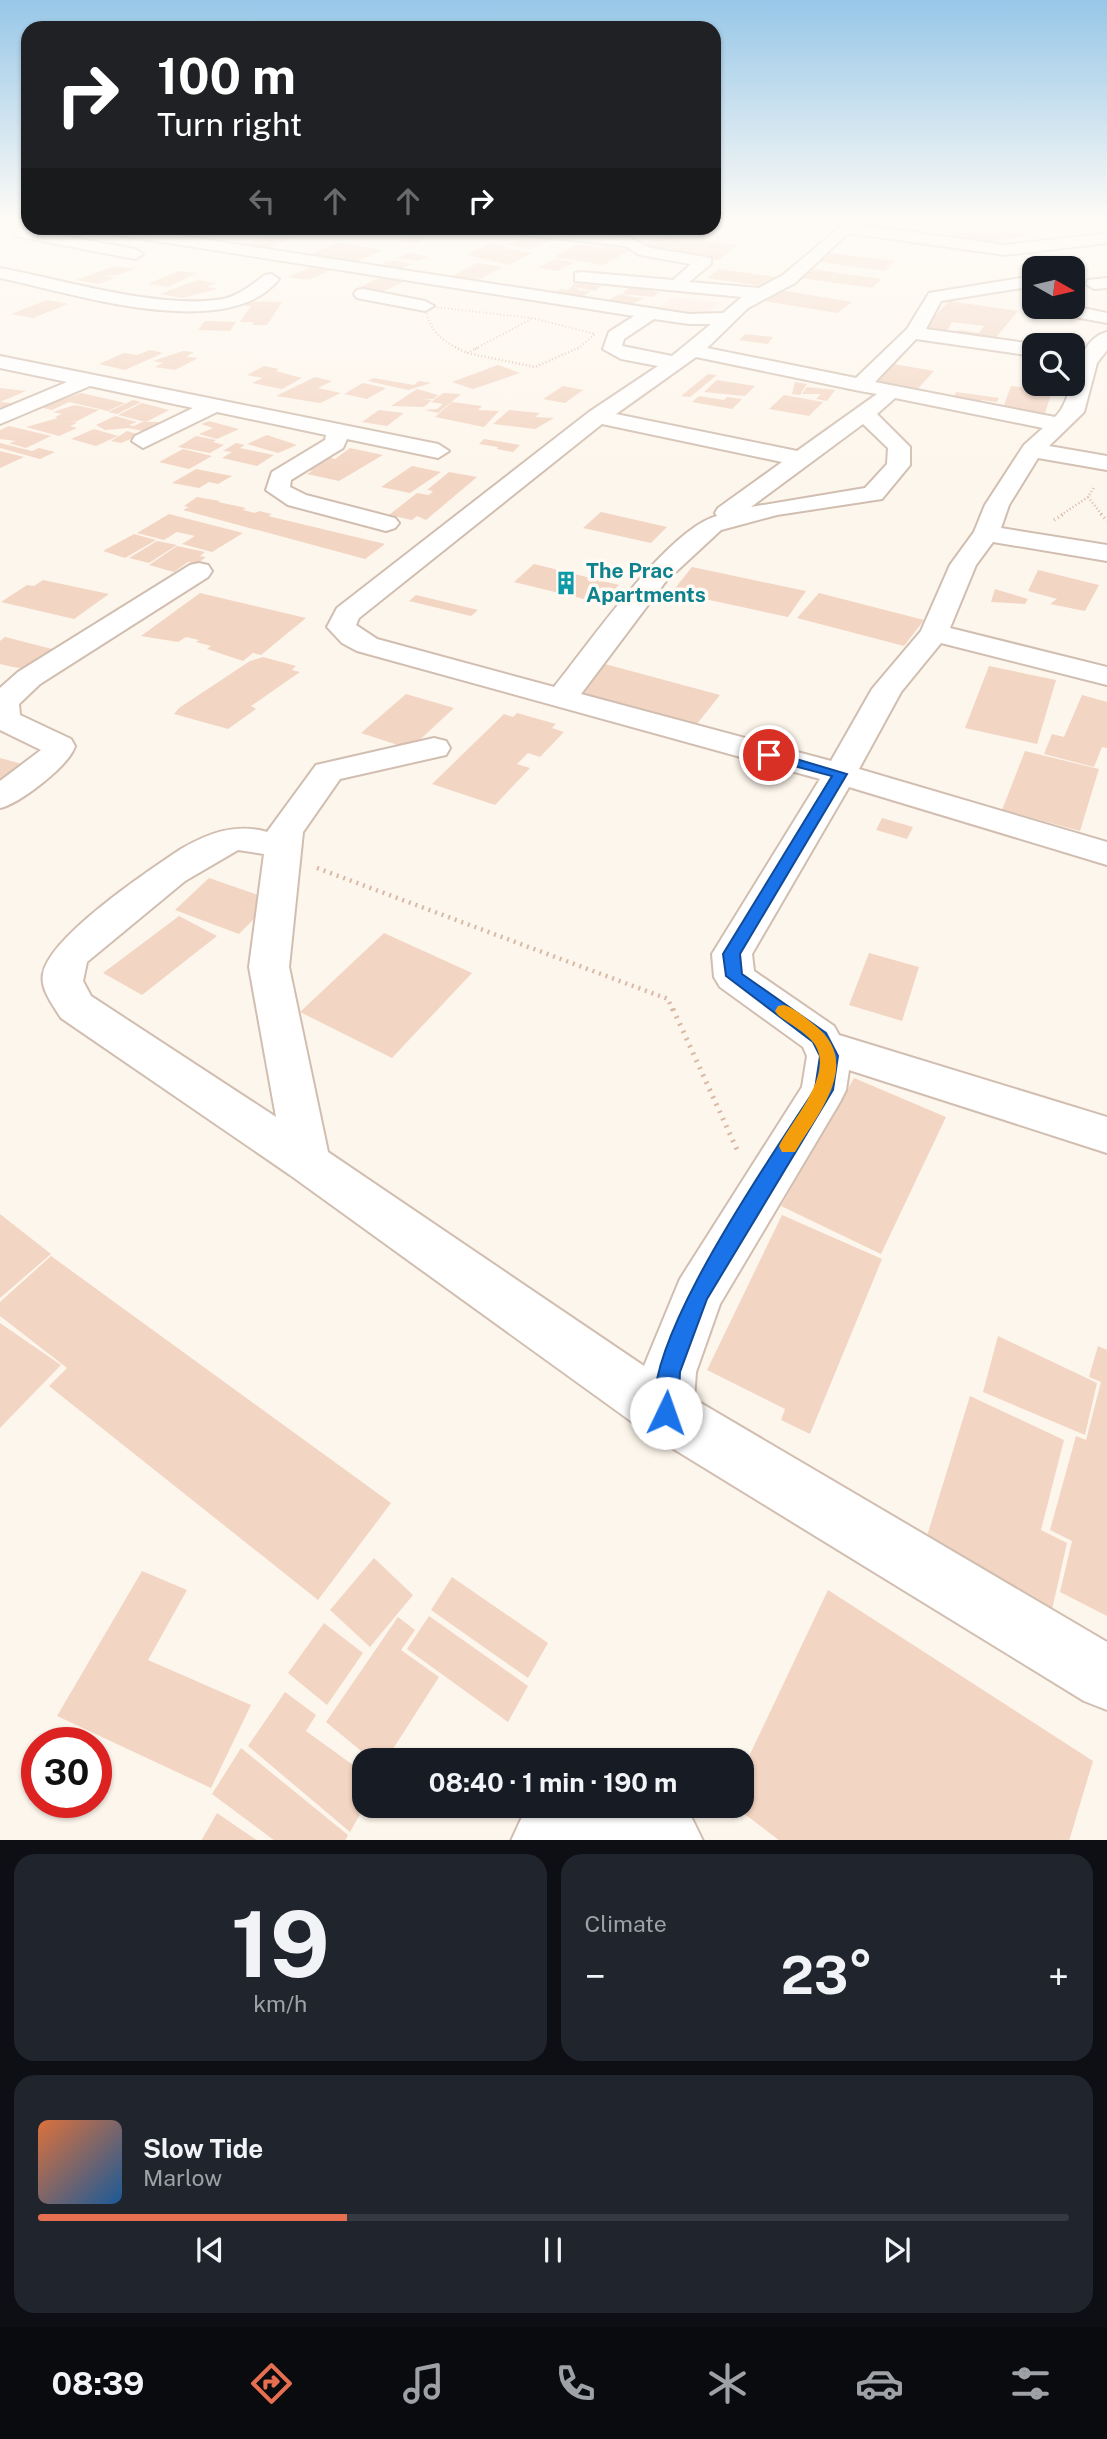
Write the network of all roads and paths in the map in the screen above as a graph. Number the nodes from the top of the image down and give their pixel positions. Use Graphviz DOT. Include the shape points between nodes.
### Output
graph roads {
  1 [pos="419,305"];
  2 [pos="557,305"];
  3 [pos="604,305"];
  4 [pos="655,305"];
  5 [pos="746,305"];
  6 [pos="930,305"];
  7 [pos="425,306"];
  8 [pos="648,312"];
  9 [pos="531,318"];
  10 [pos="724,318"];
  11 [pos="1058,319"];
  12 [pos="1083,319"];
  13 [pos="914,333"];
  14 [pos="1002,345"];
  15 [pos="1022,348"];
  16 [pos="1096,350"];
  17 [pos="467,353"];
  18 [pos="685,357"];
  19 [pos="1022,358"];
  20 [pos="0,362"];
  21 [pos="89,380"];
  22 [pos="860,385"];
  23 [pos="892,393"];
  24 [pos="213,406"];
  25 [pos="863,413"];
  26 [pos="597,417"];
  27 [pos="0,418"];
  28 [pos="338,432"];
  29 [pos="1046,437"];
  30 [pos="143,441"];
  31 [pos="438,452"];
  32 [pos="801,459"];
  33 [pos="1104,470"];
  34 [pos="1088,497"];
  35 [pos="1107,521"];
  36 [pos="386,523"];
  37 [pos="712,525"];
  38 [pos="986,533"];
  39 [pos="1038,544"];
  40 [pos="1107,553"];
  41 [pos="199,571"];
  42 [pos="934,633"];
  43 [pos="1107,676"];
  44 [pos="560,700"];
  45 [pos="1,701"];
  46 [pos="434,748"];
  47 [pos="840,774"];
  48 [pos="0,798"];
  49 [pos="1107,854"];
  50 [pos="300,858"];
  51 [pos="824,1047"];
  52 [pos="1107,1135"];
  53 [pos="307,1161"];
  54 [pos="758,1196"];
  55 [pos="666,1413"];
  56 [pos="1107,1678"];
  57 [pos="545,1840"];
  58 [pos="668,1840"];
  1 -- 7 [label="street"];
  2 -- 9 [label="path"];
  3 -- 8 [label="street"];
  4 -- 8 [label="street"];
  5 -- 10 [label="street"];
  6 -- 13 [label="street"];
  7 -- 9 [label="path"];
  7 -- 17 [label="path" via="428,325 442,340"];
  8 -- 10 [label="street" via="689,319"];
  8 -- 18 [label="street" via="616,336 613,349 628,355"];
  9 -- 17 [label="path"];
  9 -- 17 [label="path" via="595,334 575,351 535,368"];
  10 -- 18 [label="street"];
  11 -- 16 [label="street"];
  12 -- 16 [label="street"];
  13 -- 14 [label="street"];
  13 -- 22 [label="street"];
  14 -- 15 [label="street"];
  14 -- 19 [label="street"];
  16 -- 29 [label="street" via="1073,412"];
  18 -- 22 [label="street"];
  18 -- 26 [label="street"];
  20 -- 21 [label="street"];
  21 -- 24 [label="street"];
  21 -- 27 [label="street"];
  22 -- 23 [label="street"];
  23 -- 25 [label="street"];
  23 -- 29 [label="street"];
  24 -- 28 [label="street"];
  24 -- 30 [label="street"];
  25 -- 32 [label="street"];
  25 -- 37 [label="street" via="899,447 898,465 873,494 775,508"];
  26 -- 32 [label="street"];
  26 -- 44 [label="street" via="346,614 341,626 367,645"];
  28 -- 31 [label="street"];
  28 -- 36 [label="street" via="335,443 280,477 278,490 298,500"];
  29 -- 33 [label="street"];
  29 -- 38 [label="street" via="997,505"];
  32 -- 37 [label="street"];
  33 -- 34 [label="path"];
  34 -- 35 [label="path"];
  34 -- 39 [label="path" via="1055,518"];
  37 -- 44 [label="street" via="657,575"];
  38 -- 39 [label="street"];
  38 -- 42 [label="street" via="963,565"];
  39 -- 40 [label="street"];
  41 -- 45 [label="street" via="29,678"];
  42 -- 43 [label="street"];
  42 -- 47 [label="street" via="887,689"];
  44 -- 47 [label="street"];
  45 -- 48 [label="street" via="4,720 59,746 57,753"];
  46 -- 50 [label="street" via="328,772 285,832"];
  47 -- 49 [label="street"];
  47 -- 51 [label="street" via="732,954 734,976 760,998 795,1017"];
  50 -- 53 [label="street" via="269,967"];
  50 -- 53 [label="street" via="256,840 232,839 189,862 72,953 62,969 63,989 76,1007"];
  50 -- 54 [label="path" via="668,999"];
  51 -- 52 [label="street"];
  51 -- 54 [label="street" via="829,1056 824,1090"];
  53 -- 55 [label="street"];
  54 -- 55 [label="street" via="698,1295 668,1372"];
  55 -- 56 [label="street"];
  57 -- 58 [label="street" via="549,1832 583,1808 652,1815"];
}
